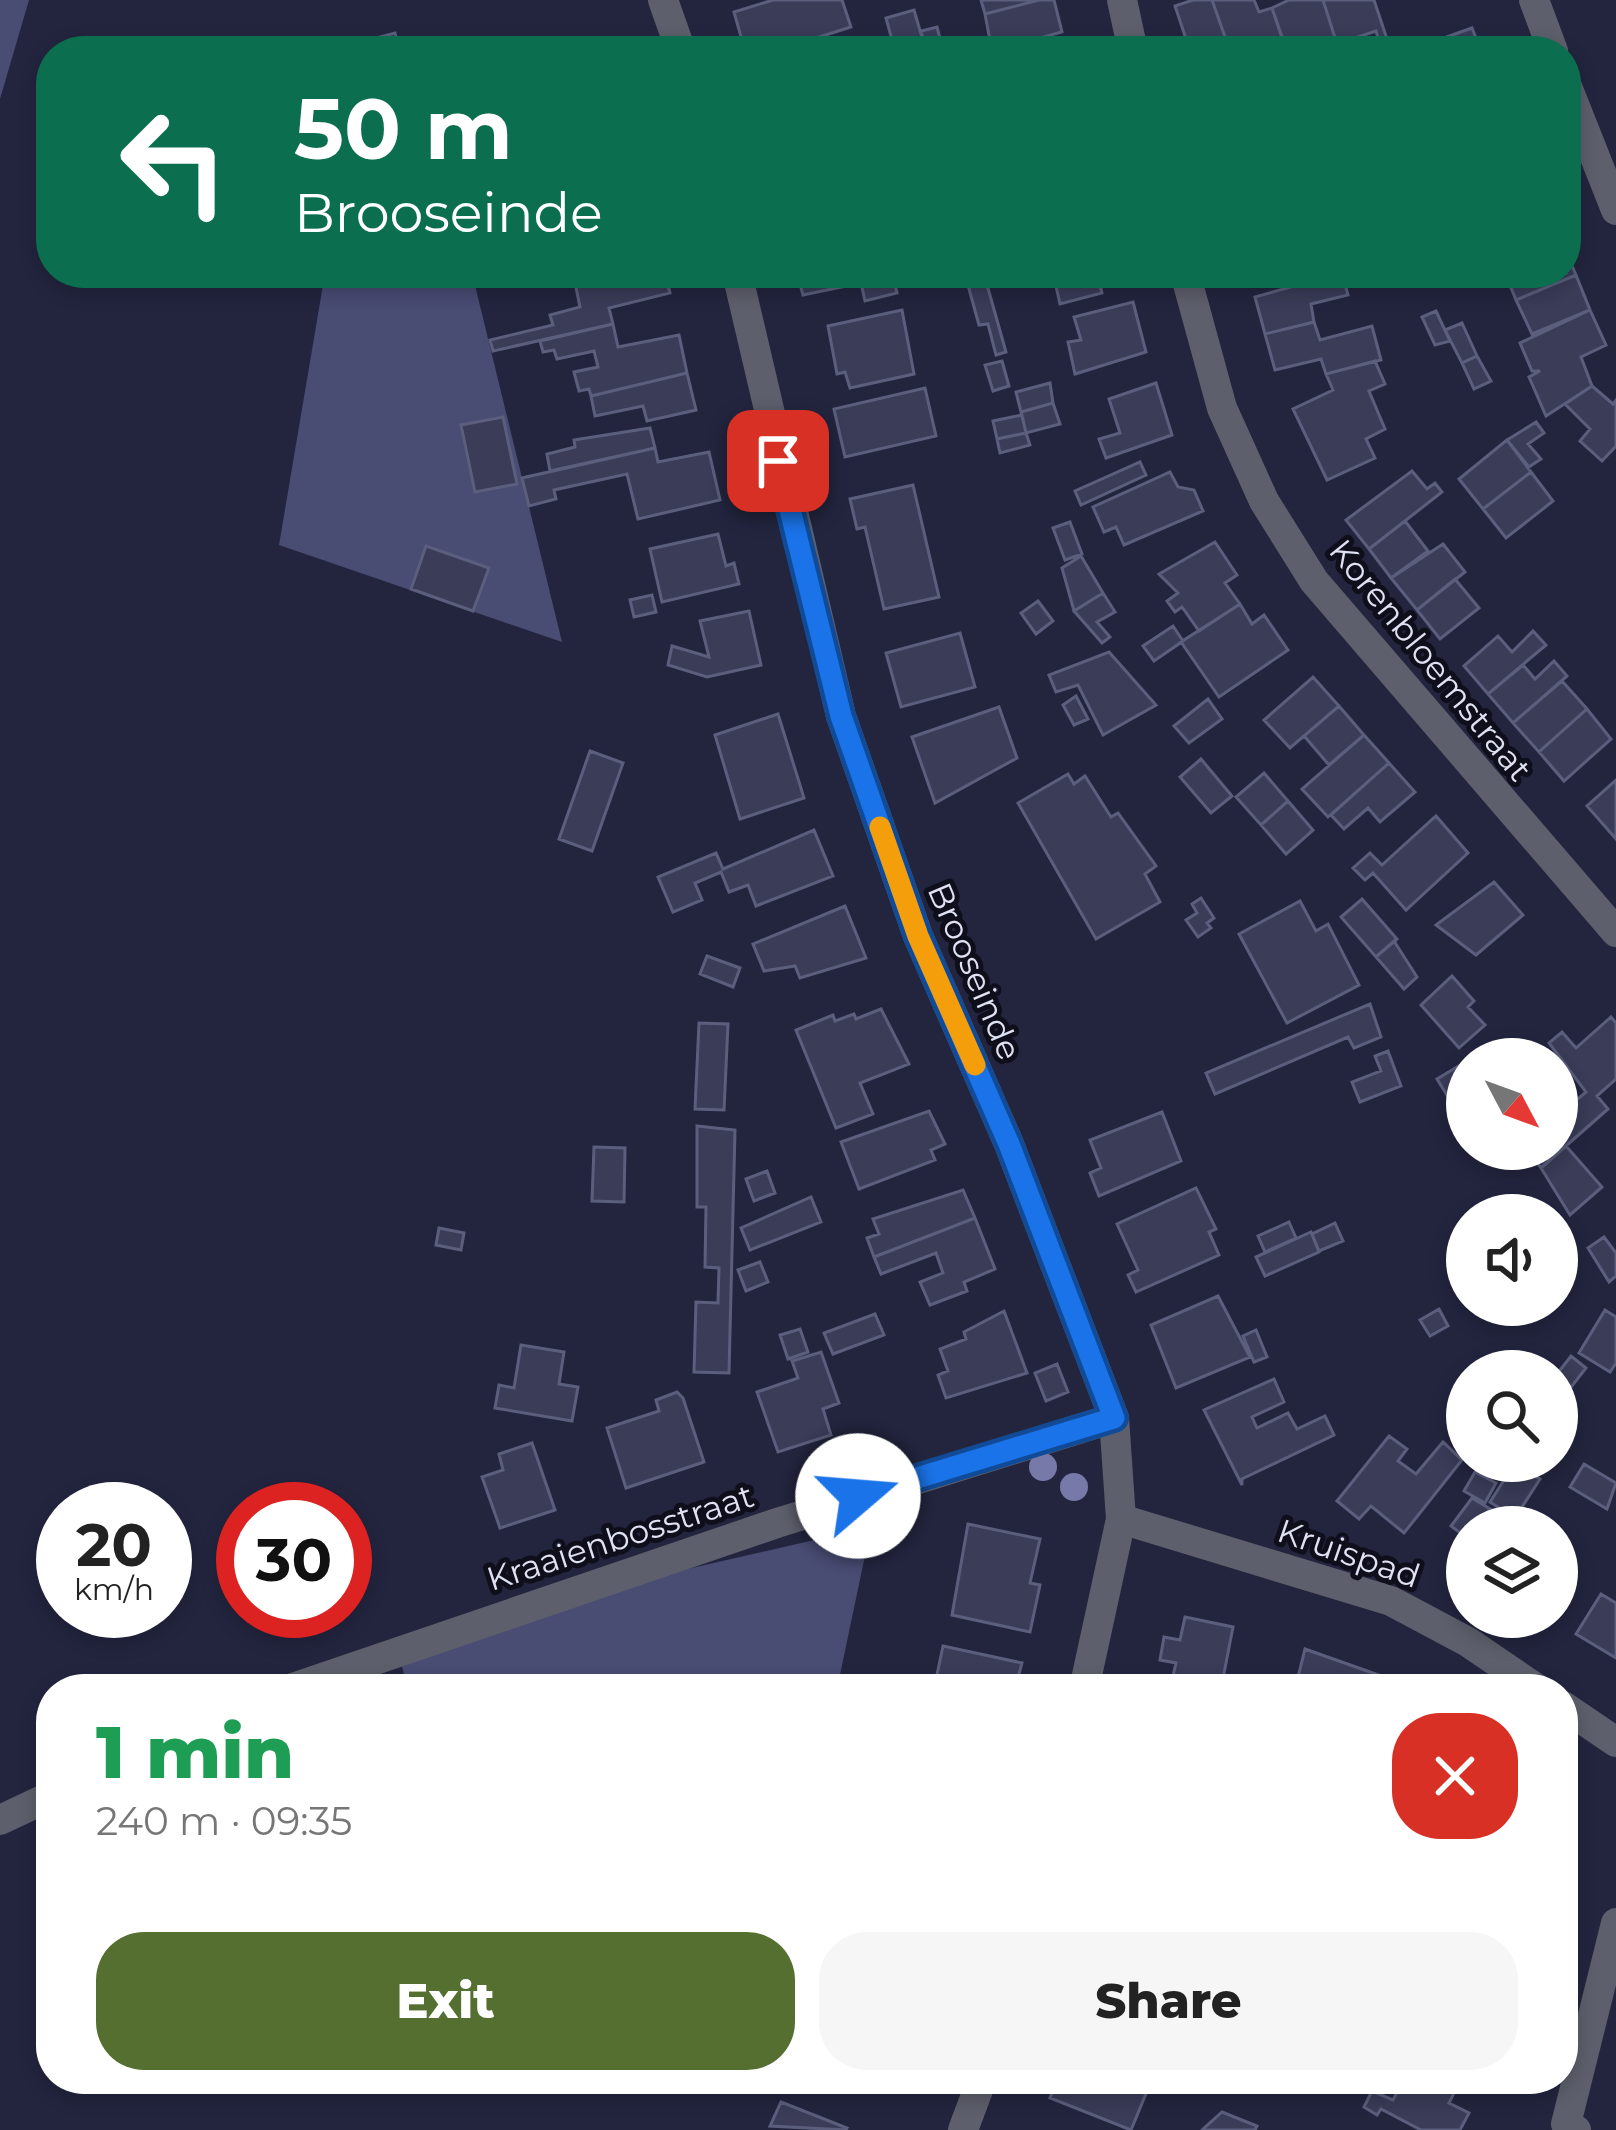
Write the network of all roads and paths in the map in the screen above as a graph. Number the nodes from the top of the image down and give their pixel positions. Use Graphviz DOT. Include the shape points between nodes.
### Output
graph roads {
  1 [pos="663,0"];
  2 [pos="1122,0"];
  3 [pos="1534,0"];
  4 [pos="676,36"];
  5 [pos="1130,36"];
  6 [pos="1547,36"];
  7 [pos="1581,122"];
  8 [pos="1616,210"];
  9 [pos="740,288"];
  10 [pos="1189,288"];
  11 [pos="1616,932"];
  12 [pos="1114,1418"];
  13 [pos="1121,1519"];
  14 [pos="334,1674"];
  15 [pos="1087,1674"];
  16 [pos="1516,1674"];
  17 [pos="1578,1716"];
  18 [pos="1616,1742"];
  19 [pos="36,1803"];
  20 [pos="0,1820"];
  21 [pos="1616,1923"];
  22 [pos="1578,2076"];
  23 [pos="976,2094"];
  24 [pos="1573,2094"];
  25 [pos="963,2130"];
  26 [pos="1576,2130"];
  1 -- 4 [label="street"];
  2 -- 5 [label="street"];
  3 -- 6 [label="street"];
  7 -- 8 [label="street"];
  9 -- 12 [label="street, Brooseinde" via="841,716 918,936"];
  10 -- 11 [label="street, Korenbloemstraat" via="1222,408 1264,501 1314,581"];
  12 -- 13 [label="street, Brooseinde"];
  12 -- 14 [label="street, Kraaienbosstraat"];
  13 -- 15 [label="street, Brooseinde"];
  13 -- 16 [label="street, Kruispad" via="1391,1601"];
  17 -- 18 [label="street"];
  19 -- 20 [label="street"];
  21 -- 22 [label="street"];
  23 -- 25 [label="street"];
  24 -- 26 [label="street" via="1566,2124"];
}
